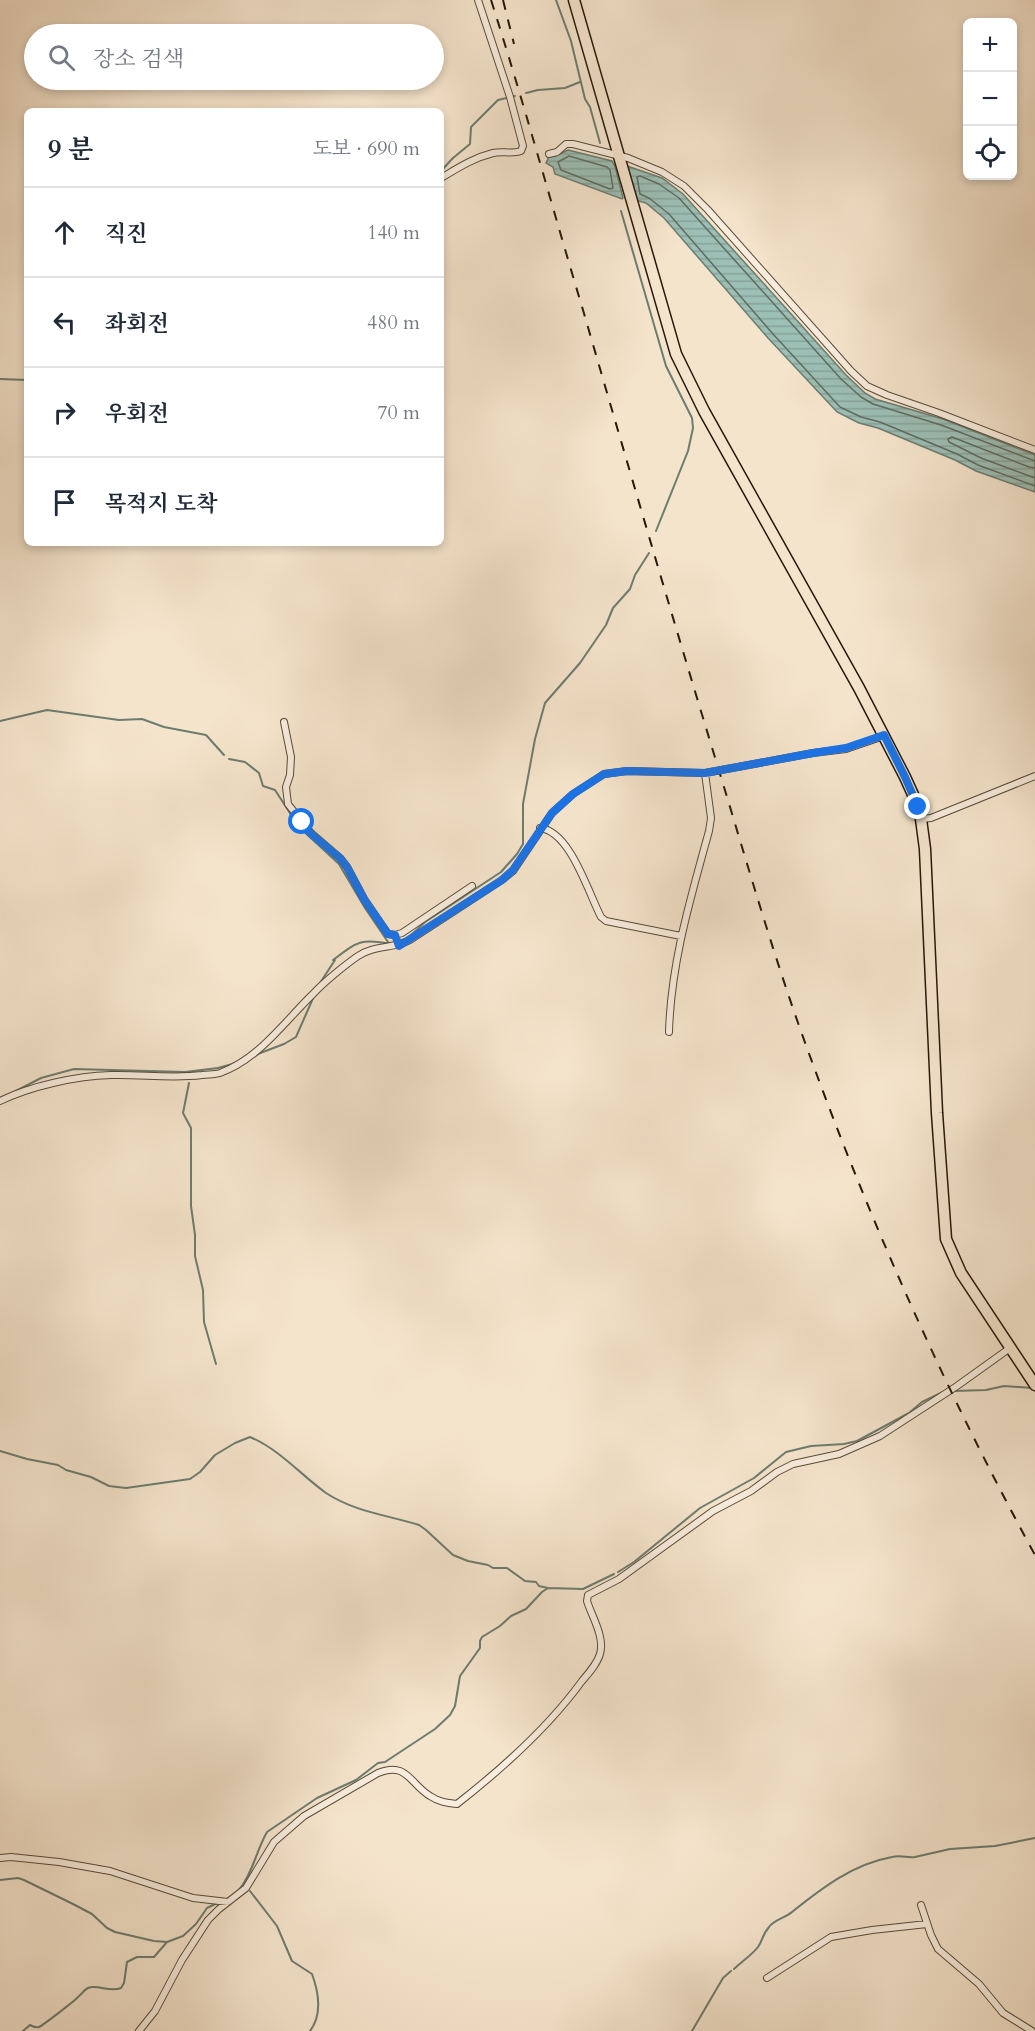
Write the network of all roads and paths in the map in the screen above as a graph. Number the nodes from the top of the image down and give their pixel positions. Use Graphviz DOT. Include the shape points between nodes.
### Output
graph roads {
  1 [pos="478,0"];
  2 [pos="574,0"];
  3 [pos="549,154"];
  4 [pos="620,161"];
  5 [pos="444,176"];
  6 [pos="1035,450"];
  7 [pos="285,722"];
  8 [pos="884,735"];
  9 [pos="705,773"];
  10 [pos="1035,776"];
  11 [pos="921,819"];
  12 [pos="540,828"];
  13 [pos="472,886"];
  14 [pos="395,935"];
  15 [pos="681,936"];
  16 [pos="399,946"];
  17 [pos="669,1032"];
  18 [pos="0,1101"];
  19 [pos="1010,1348"];
  20 [pos="1035,1385"];
  21 [pos="0,1858"];
  22 [pos="229,1902"];
  23 [pos="921,1905"];
  24 [pos="927,1924"];
  25 [pos="767,1978"];
  26 [pos="139,2031"];
  27 [pos="1032,2031"];
  1 -- 5 [label="street" via="523,146 521,151 472,160"];
  2 -- 4 [label="main road"];
  3 -- 4 [label="street" via="573,144"];
  4 -- 6 [label="street" via="662,172 684,186 867,386"];
  4 -- 8 [label="main road" via="676,354"];
  7 -- 14 [label="street" via="291,758 286,787 288,804 310,833 340,858 388,934"];
  8 -- 9 [label="street" via="846,748"];
  8 -- 11 [label="main road"];
  9 -- 12 [label="street" via="604,774 573,794"];
  9 -- 15 [label="street" via="711,818"];
  10 -- 11 [label="street"];
  11 -- 19 [label="main road" via="945,1232 960,1273"];
  12 -- 15 [label="street" via="555,833 569,849 606,921"];
  12 -- 16 [label="street" via="502,880"];
  13 -- 14 [label="street"];
  14 -- 16 [label="street"];
  15 -- 17 [label="street"];
  16 -- 18 [label="street" via="359,955 237,1066 195,1076 110,1075 53,1083"];
  19 -- 20 [label="main road"];
  19 -- 22 [label="street" via="880,1436 839,1454 793,1464 777,1472 713,1511 619,1579 588,1595 601,1643 595,1664 565,1705 490,1778 457,1804 442,1803 402,1771 387,1769 290,1827 274,1842 246,1888"];
  21 -- 22 [label="street" via="110,1871 192,1898"];
  22 -- 26 [label="street" via="208,1920 155,2011"];
  23 -- 24 [label="street"];
  24 -- 25 [label="street" via="831,1937"];
  24 -- 27 [label="street" via="938,1949 979,1984 1003,2013"];
}
